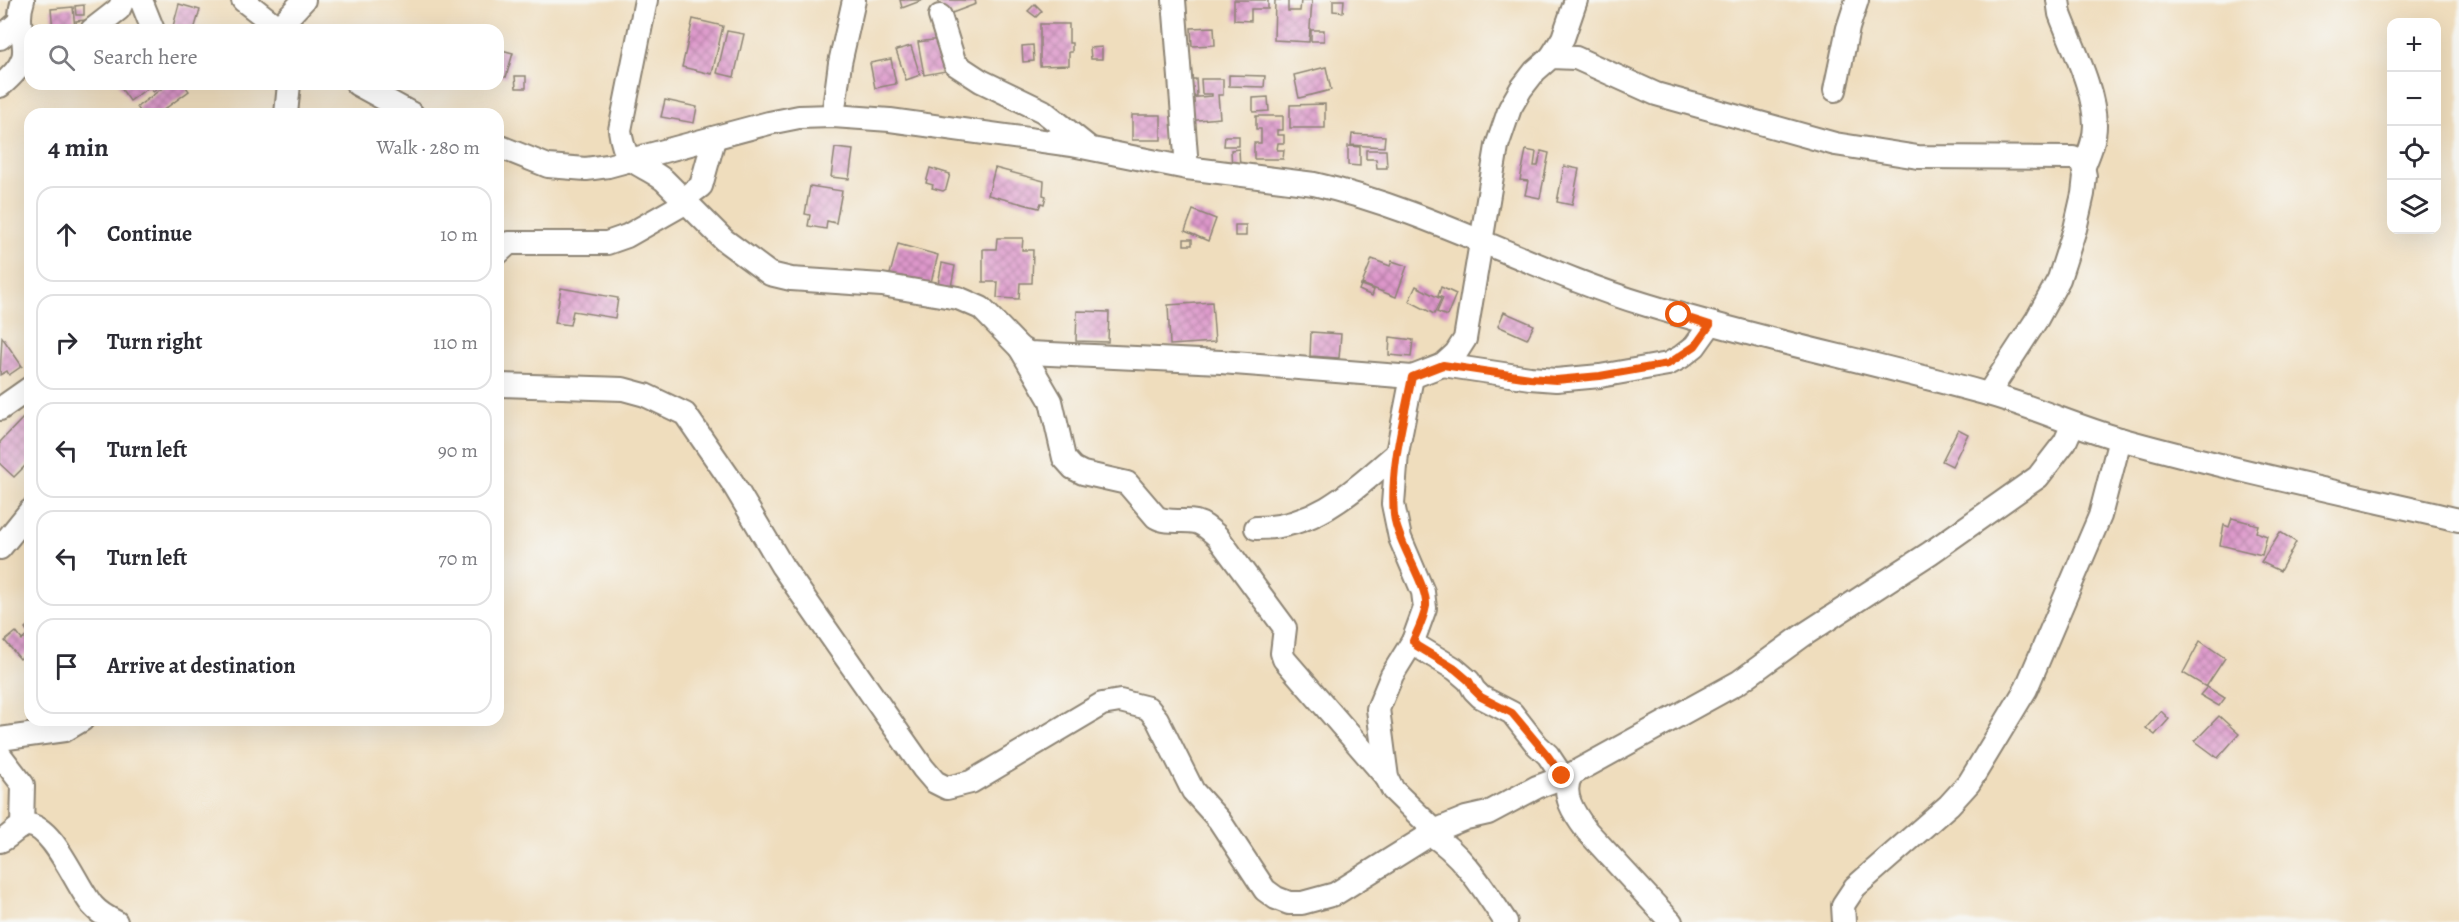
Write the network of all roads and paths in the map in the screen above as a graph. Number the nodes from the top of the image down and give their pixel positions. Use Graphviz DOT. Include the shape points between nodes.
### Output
graph roads {
  1 [pos="123,0"];
  2 [pos="141,0"];
  3 [pos="243,0"];
  4 [pos="646,0"];
  5 [pos="854,0"];
  6 [pos="1174,0"];
  7 [pos="1576,0"];
  8 [pos="1857,0"];
  9 [pos="2058,0"];
  10 [pos="21,10"];
  11 [pos="286,15"];
  12 [pos="940,16"];
  13 [pos="100,24"];
  14 [pos="151,24"];
  15 [pos="0,38"];
  16 [pos="24,41"];
  17 [pos="1551,57"];
  18 [pos="24,63"];
  19 [pos="0,86"];
  20 [pos="288,90"];
  21 [pos="368,90"];
  22 [pos="1835,90"];
  23 [pos="287,108"];
  24 [pos="401,108"];
  25 [pos="833,116"];
  26 [pos="714,139"];
  27 [pos="504,148"];
  28 [pos="1091,148"];
  29 [pos="629,160"];
  30 [pos="2084,166"];
  31 [pos="1187,168"];
  32 [pos="683,201"];
  33 [pos="1480,242"];
  34 [pos="504,248"];
  35 [pos="1710,325"];
  36 [pos="1020,348"];
  37 [pos="1443,365"];
  38 [pos="1412,377"];
  39 [pos="504,385"];
  40 [pos="24,392"];
  41 [pos="1988,394"];
  42 [pos="0,409"];
  43 [pos="2073,424"];
  44 [pos="2120,439"];
  45 [pos="1397,453"];
  46 [pos="24,518"];
  47 [pos="2459,520"];
  48 [pos="1256,528"];
  49 [pos="0,548"];
  50 [pos="1413,641"];
  51 [pos="72,726"];
  52 [pos="0,739"];
  53 [pos="0,755"];
  54 [pos="1567,775"];
  55 [pos="1387,778"];
  56 [pos="22,827"];
  57 [pos="1432,833"];
  58 [pos="0,841"];
  59 [pos="116,922"];
  60 [pos="1506,922"];
  61 [pos="1671,922"];
  62 [pos="1844,922"];
  1 -- 13 [label="street" via="119,9"];
  2 -- 14 [label="street"];
  3 -- 11 [label="street"];
  4 -- 29 [label="street" via="620,130"];
  5 -- 25 [label="street"];
  6 -- 31 [label="street"];
  7 -- 17 [label="street" via="1563,38"];
  8 -- 22 [label="street"];
  9 -- 30 [label="street" via="2092,102 2093,144"];
  10 -- 15 [label="street"];
  10 -- 16 [label="street"];
  12 -- 28 [label="street" via="955,64 1042,111"];
  17 -- 30 [label="street" via="1576,58 1656,94 1834,144 1918,157 2073,158"];
  17 -- 33 [label="street" via="1535,70 1510,108 1497,146"];
  18 -- 19 [label="street"];
  20 -- 23 [label="street"];
  21 -- 24 [label="street"];
  25 -- 26 [label="street" via="799,117"];
  25 -- 28 [label="street" via="890,120"];
  26 -- 29 [label="street"];
  26 -- 32 [label="street" via="701,186"];
  27 -- 29 [label="street" via="566,168 608,166"];
  28 -- 31 [label="street"];
  29 -- 32 [label="street" via="664,180"];
  30 -- 41 [label="street" via="2078,217 2059,279"];
  31 -- 33 [label="street" via="1334,188 1443,225"];
  32 -- 34 [label="street" via="627,236 607,243 509,243"];
  32 -- 36 [label="street" via="724,240 770,274 882,285 958,298 987,312"];
  33 -- 35 [label="street" via="1591,287"];
  33 -- 37 [label="street" via="1465,339"];
  35 -- 37 [label="street" via="1695,346 1668,364 1600,376 1556,380"];
  35 -- 41 [label="street"];
  36 -- 38 [label="street" via="1029,353 1221,362"];
  36 -- 55 [label="street" via="1051,401 1064,458 1083,473 1127,483 1156,517 1195,522 1217,536 1285,628 1284,658"];
  37 -- 38 [label="street"];
  38 -- 45 [label="street"];
  39 -- 57 [label="street" via="623,389 686,414 782,567 898,735 935,782 947,788 971,782 1102,704 1120,701 1148,708 1157,719 1193,791 1226,829 1265,890 1276,898 1302,903 1335,894"];
  40 -- 42 [label="street"];
  41 -- 43 [label="street"];
  43 -- 44 [label="street"];
  43 -- 54 [label="street" via="2065,442 2038,477 1939,547 1739,682"];
  44 -- 47 [label="street"];
  44 -- 62 [label="street" via="2100,516 2026,689 1969,783 1855,887 1843,905"];
  45 -- 48 [label="street" via="1326,510 1307,520"];
  45 -- 50 [label="street" via="1394,518 1426,602"];
  46 -- 49 [label="street"];
  50 -- 54 [label="street" via="1465,677 1477,693 1512,713"];
  50 -- 55 [label="street" via="1392,675 1378,709"];
  51 -- 52 [label="street"];
  53 -- 56 [label="street" via="23,785"];
  54 -- 57 [label="street" via="1488,813"];
  54 -- 61 [label="street" via="1568,798 1577,817"];
  55 -- 57 [label="street"];
  56 -- 58 [label="street"];
  56 -- 59 [label="street" via="39,828 51,839 93,907"];
  57 -- 60 [label="street" via="1457,856"];
}
